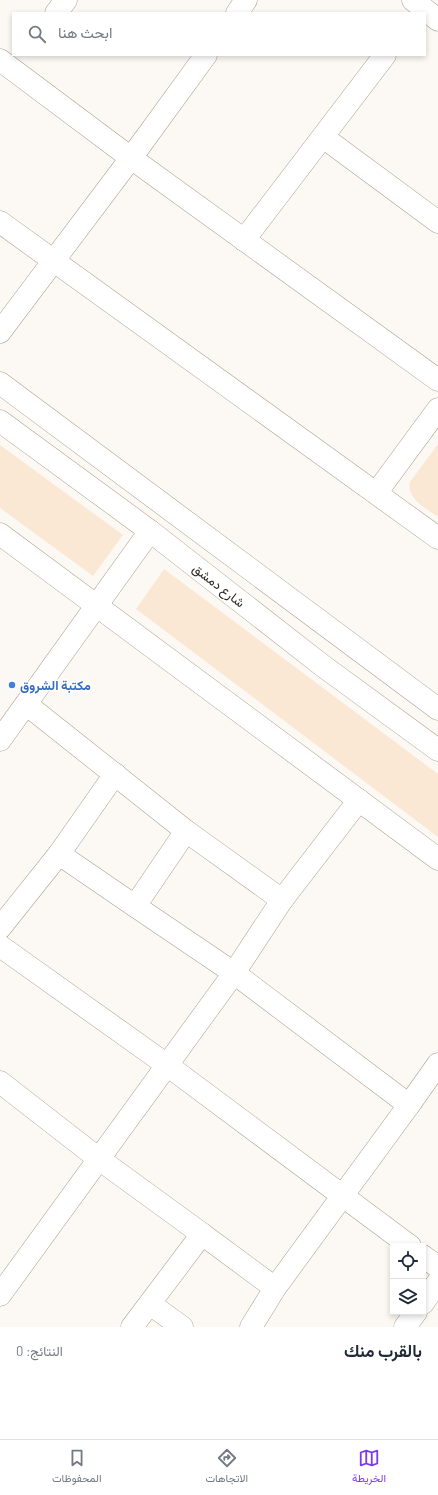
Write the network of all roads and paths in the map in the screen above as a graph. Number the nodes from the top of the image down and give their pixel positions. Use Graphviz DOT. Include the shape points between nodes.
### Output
graph roads {
  1 [pos="66,0"];
  2 [pos="246,0"];
  3 [pos="57,12"];
  4 [pos="238,12"];
  5 [pos="205,56"];
  6 [pos="384,56"];
  7 [pos="12,61"];
  8 [pos="323,137"];
  9 [pos="131,158"];
  10 [pos="434,212"];
  11 [pos="0,222"];
  12 [pos="244,240"];
  13 [pos="53,260"];
  14 [pos="0,332"];
  15 [pos="438,380"];
  16 [pos="0,383"];
  17 [pos="438,409"];
  18 [pos="0,421"];
  19 [pos="377,492"];
  20 [pos="150,531"];
  21 [pos="0,534"];
  22 [pos="438,538"];
  23 [pos="96,605"];
  24 [pos="342,639"];
  25 [pos="323,666"];
  26 [pos="26,704"];
  27 [pos="438,709"];
  28 [pos="3,729"];
  29 [pos="438,750"];
  30 [pos="115,774"];
  31 [pos="359,800"];
  32 [pos="186,831"];
  33 [pos="58,854"];
  34 [pos="438,859"];
  35 [pos="282,900"];
  36 [pos="135,906"];
  37 [pos="0,928"];
  38 [pos="0,946"];
  39 [pos="234,973"];
  40 [pos="438,1064"];
  41 [pos="167,1065"];
  42 [pos="0,1082"];
  43 [pos="409,1105"];
  44 [pos="99,1158"];
  45 [pos="343,1196"];
  46 [pos="202,1234"];
  47 [pos="406,1243"];
  48 [pos="426,1258"];
  49 [pos="438,1267"];
  50 [pos="438,1282"];
  51 [pos="276,1288"];
  52 [pos="0,1295"];
  53 [pos="426,1299"];
  54 [pos="150,1304"];
  55 [pos="414,1315"];
  56 [pos="132,1327"];
  57 [pos="182,1327"];
  58 [pos="251,1327"];
  59 [pos="405,1327"];
  1 -- 3 [label="street"];
  2 -- 4 [label="street"];
  5 -- 9 [label="street"];
  6 -- 8 [label="street"];
  7 -- 9 [label="street"];
  8 -- 10 [label="street"];
  8 -- 12 [label="street"];
  9 -- 12 [label="street"];
  9 -- 13 [label="street"];
  11 -- 13 [label="street"];
  12 -- 15 [label="street"];
  13 -- 14 [label="street"];
  13 -- 19 [label="street"];
  16 -- 24 [label="street"];
  17 -- 19 [label="street"];
  18 -- 20 [label="street, شارع دمشق"];
  19 -- 22 [label="street"];
  20 -- 23 [label="street"];
  20 -- 25 [label="street, شارع دمشق"];
  21 -- 23 [label="street"];
  23 -- 26 [label="street"];
  23 -- 31 [label="street"];
  24 -- 25 [label="street"];
  24 -- 27 [label="street"];
  25 -- 29 [label="street, شارع دمشق"];
  26 -- 28 [label="street"];
  26 -- 30 [label="street"];
  30 -- 32 [label="street"];
  30 -- 33 [label="street"];
  31 -- 34 [label="street"];
  31 -- 35 [label="street"];
  32 -- 35 [label="street"];
  32 -- 36 [label="street"];
  33 -- 36 [label="street"];
  33 -- 37 [label="street"];
  35 -- 39 [label="street"];
  36 -- 39 [label="street"];
  38 -- 41 [label="street"];
  39 -- 41 [label="street"];
  39 -- 43 [label="street"];
  40 -- 43 [label="street"];
  41 -- 44 [label="street"];
  41 -- 45 [label="street"];
  42 -- 44 [label="street"];
  43 -- 45 [label="street"];
  44 -- 46 [label="street"];
  44 -- 52 [label="street"];
  45 -- 47 [label="street"];
  45 -- 51 [label="street"];
  46 -- 51 [label="street"];
  46 -- 54 [label="street"];
  48 -- 49 [label="street"];
  50 -- 53 [label="street"];
  51 -- 58 [label="street"];
  54 -- 56 [label="street"];
  54 -- 57 [label="street"];
  55 -- 59 [label="street"];
}
